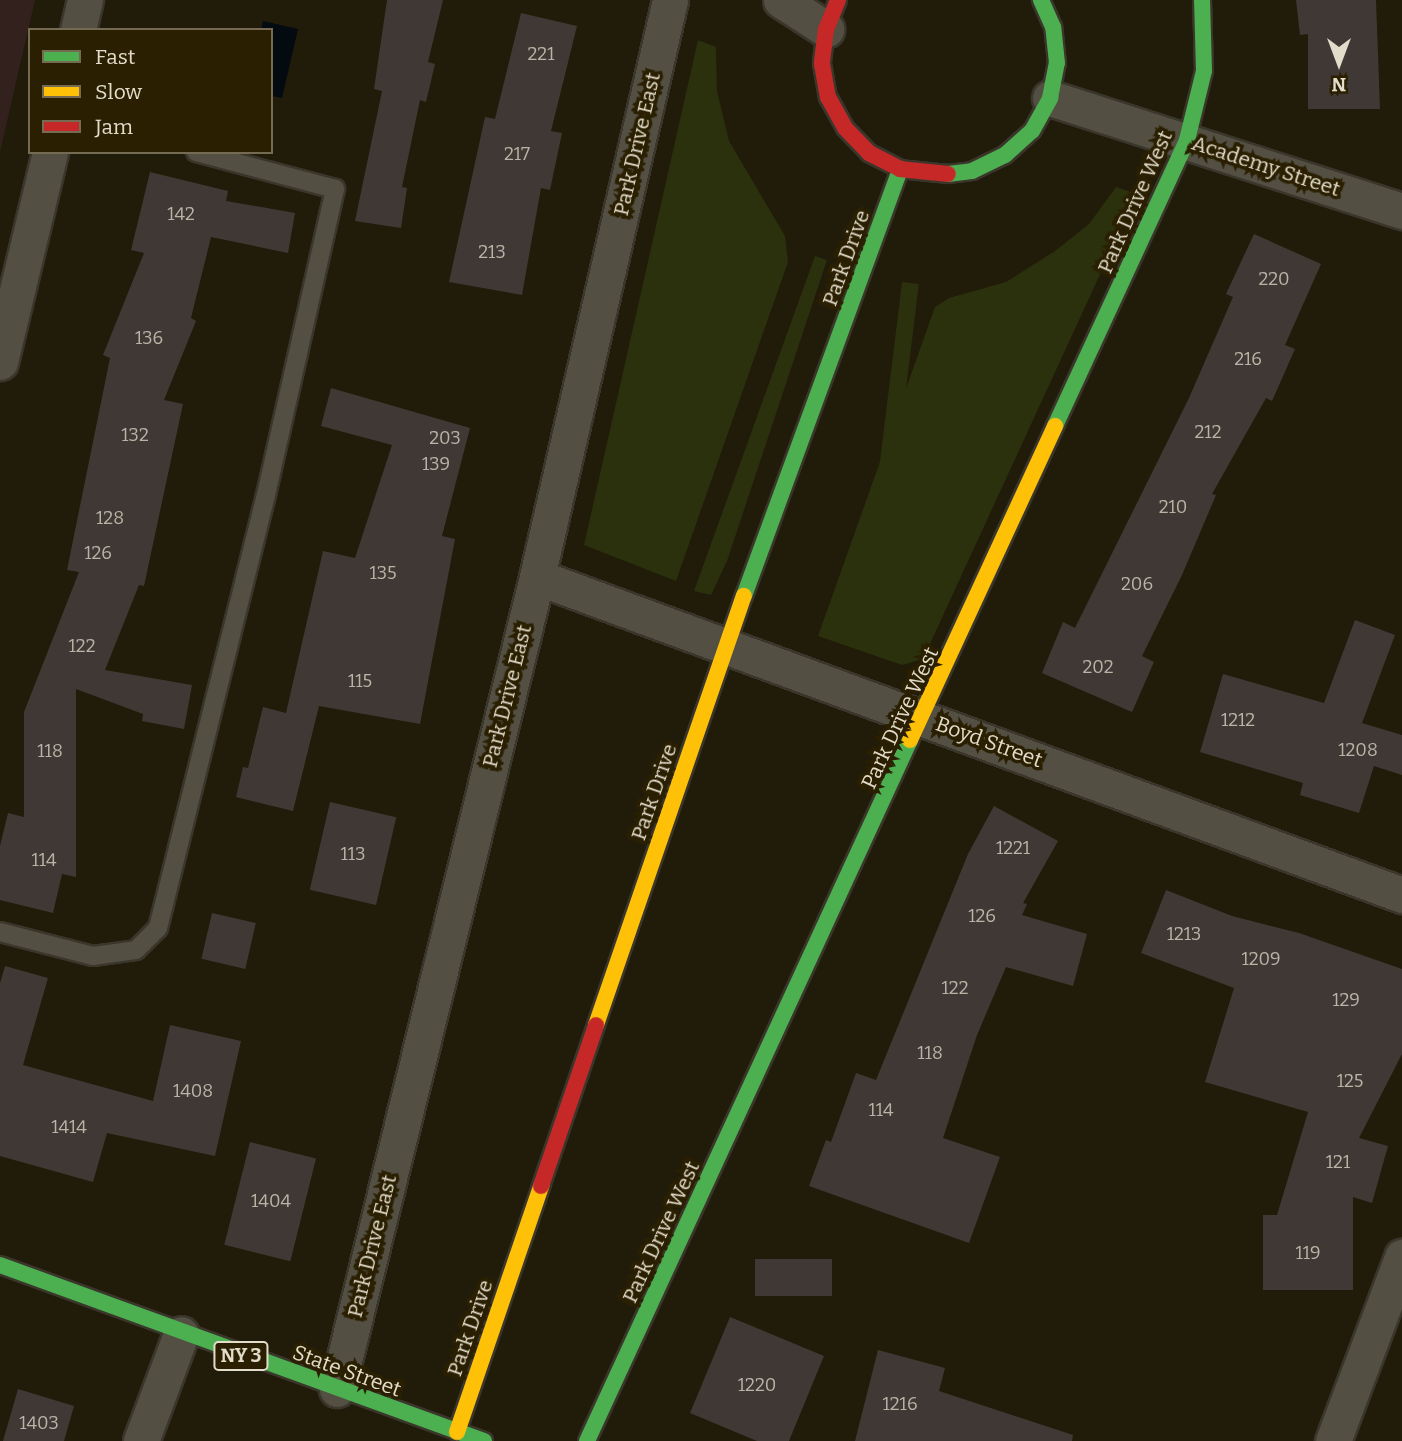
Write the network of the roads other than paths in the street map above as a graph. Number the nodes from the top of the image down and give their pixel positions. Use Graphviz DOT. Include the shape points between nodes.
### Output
graph roads {
  1 [pos="85,0"];
  2 [pos="670,0"];
  3 [pos="780,0"];
  4 [pos="1041,0"];
  5 [pos="1202,0"];
  6 [pos="832,14"];
  7 [pos="78,28"];
  8 [pos="1050,98"];
  9 [pos="1187,140"];
  10 [pos="50,154"];
  11 [pos="204,154"];
  12 [pos="900,169"];
  13 [pos="1402,211"];
  14 [pos="0,362"];
  15 [pos="537,577"];
  16 [pos="727,644"];
  17 [pos="924,718"];
  18 [pos="1402,895"];
  19 [pos="0,932"];
  20 [pos="1402,1257"];
  21 [pos="0,1265"];
  22 [pos="181,1334"];
  23 [pos="337,1389"];
  24 [pos="457,1432"];
  25 [pos="141,1441"];
  26 [pos="484,1441"];
  27 [pos="587,1441"];
  28 [pos="1333,1441"];
  1 -- 7 [label="street"];
  2 -- 15 [label="street, Park Drive East"];
  3 -- 6 [label="street"];
  4 -- 8 [label="main road" via="1053,27 1057,63"];
  5 -- 9 [label="main road, Park Drive West" via="1204,71"];
  6 -- 12 [label="main road" via="822,64 828,97 845,128 869,153"];
  8 -- 9 [label="street, Academy Street"];
  8 -- 12 [label="main road" via="1032,131 1005,155 972,171 936,175"];
  9 -- 13 [label="street, Academy Street"];
  9 -- 17 [label="main road, Park Drive West"];
  10 -- 14 [label="street"];
  11 -- 19 [label="lane" via="335,189 266,495 158,928 136,950 93,956"];
  12 -- 16 [label="main road, Park Drive"];
  15 -- 16 [label="street, Boyd Street"];
  15 -- 23 [label="street, Park Drive East"];
  16 -- 17 [label="street, Boyd Street"];
  16 -- 24 [label="main road, Park Drive"];
  17 -- 18 [label="street, Boyd Street"];
  17 -- 27 [label="main road, Park Drive West"];
  20 -- 28 [label="street"];
  21 -- 22 [label="main road, State Street / NY 3"];
  22 -- 23 [label="main road, State Street / NY 3"];
  22 -- 25 [label="street"];
  23 -- 24 [label="main road, State Street / NY 3"];
  24 -- 26 [label="main road, State Street / NY 3"];
}
